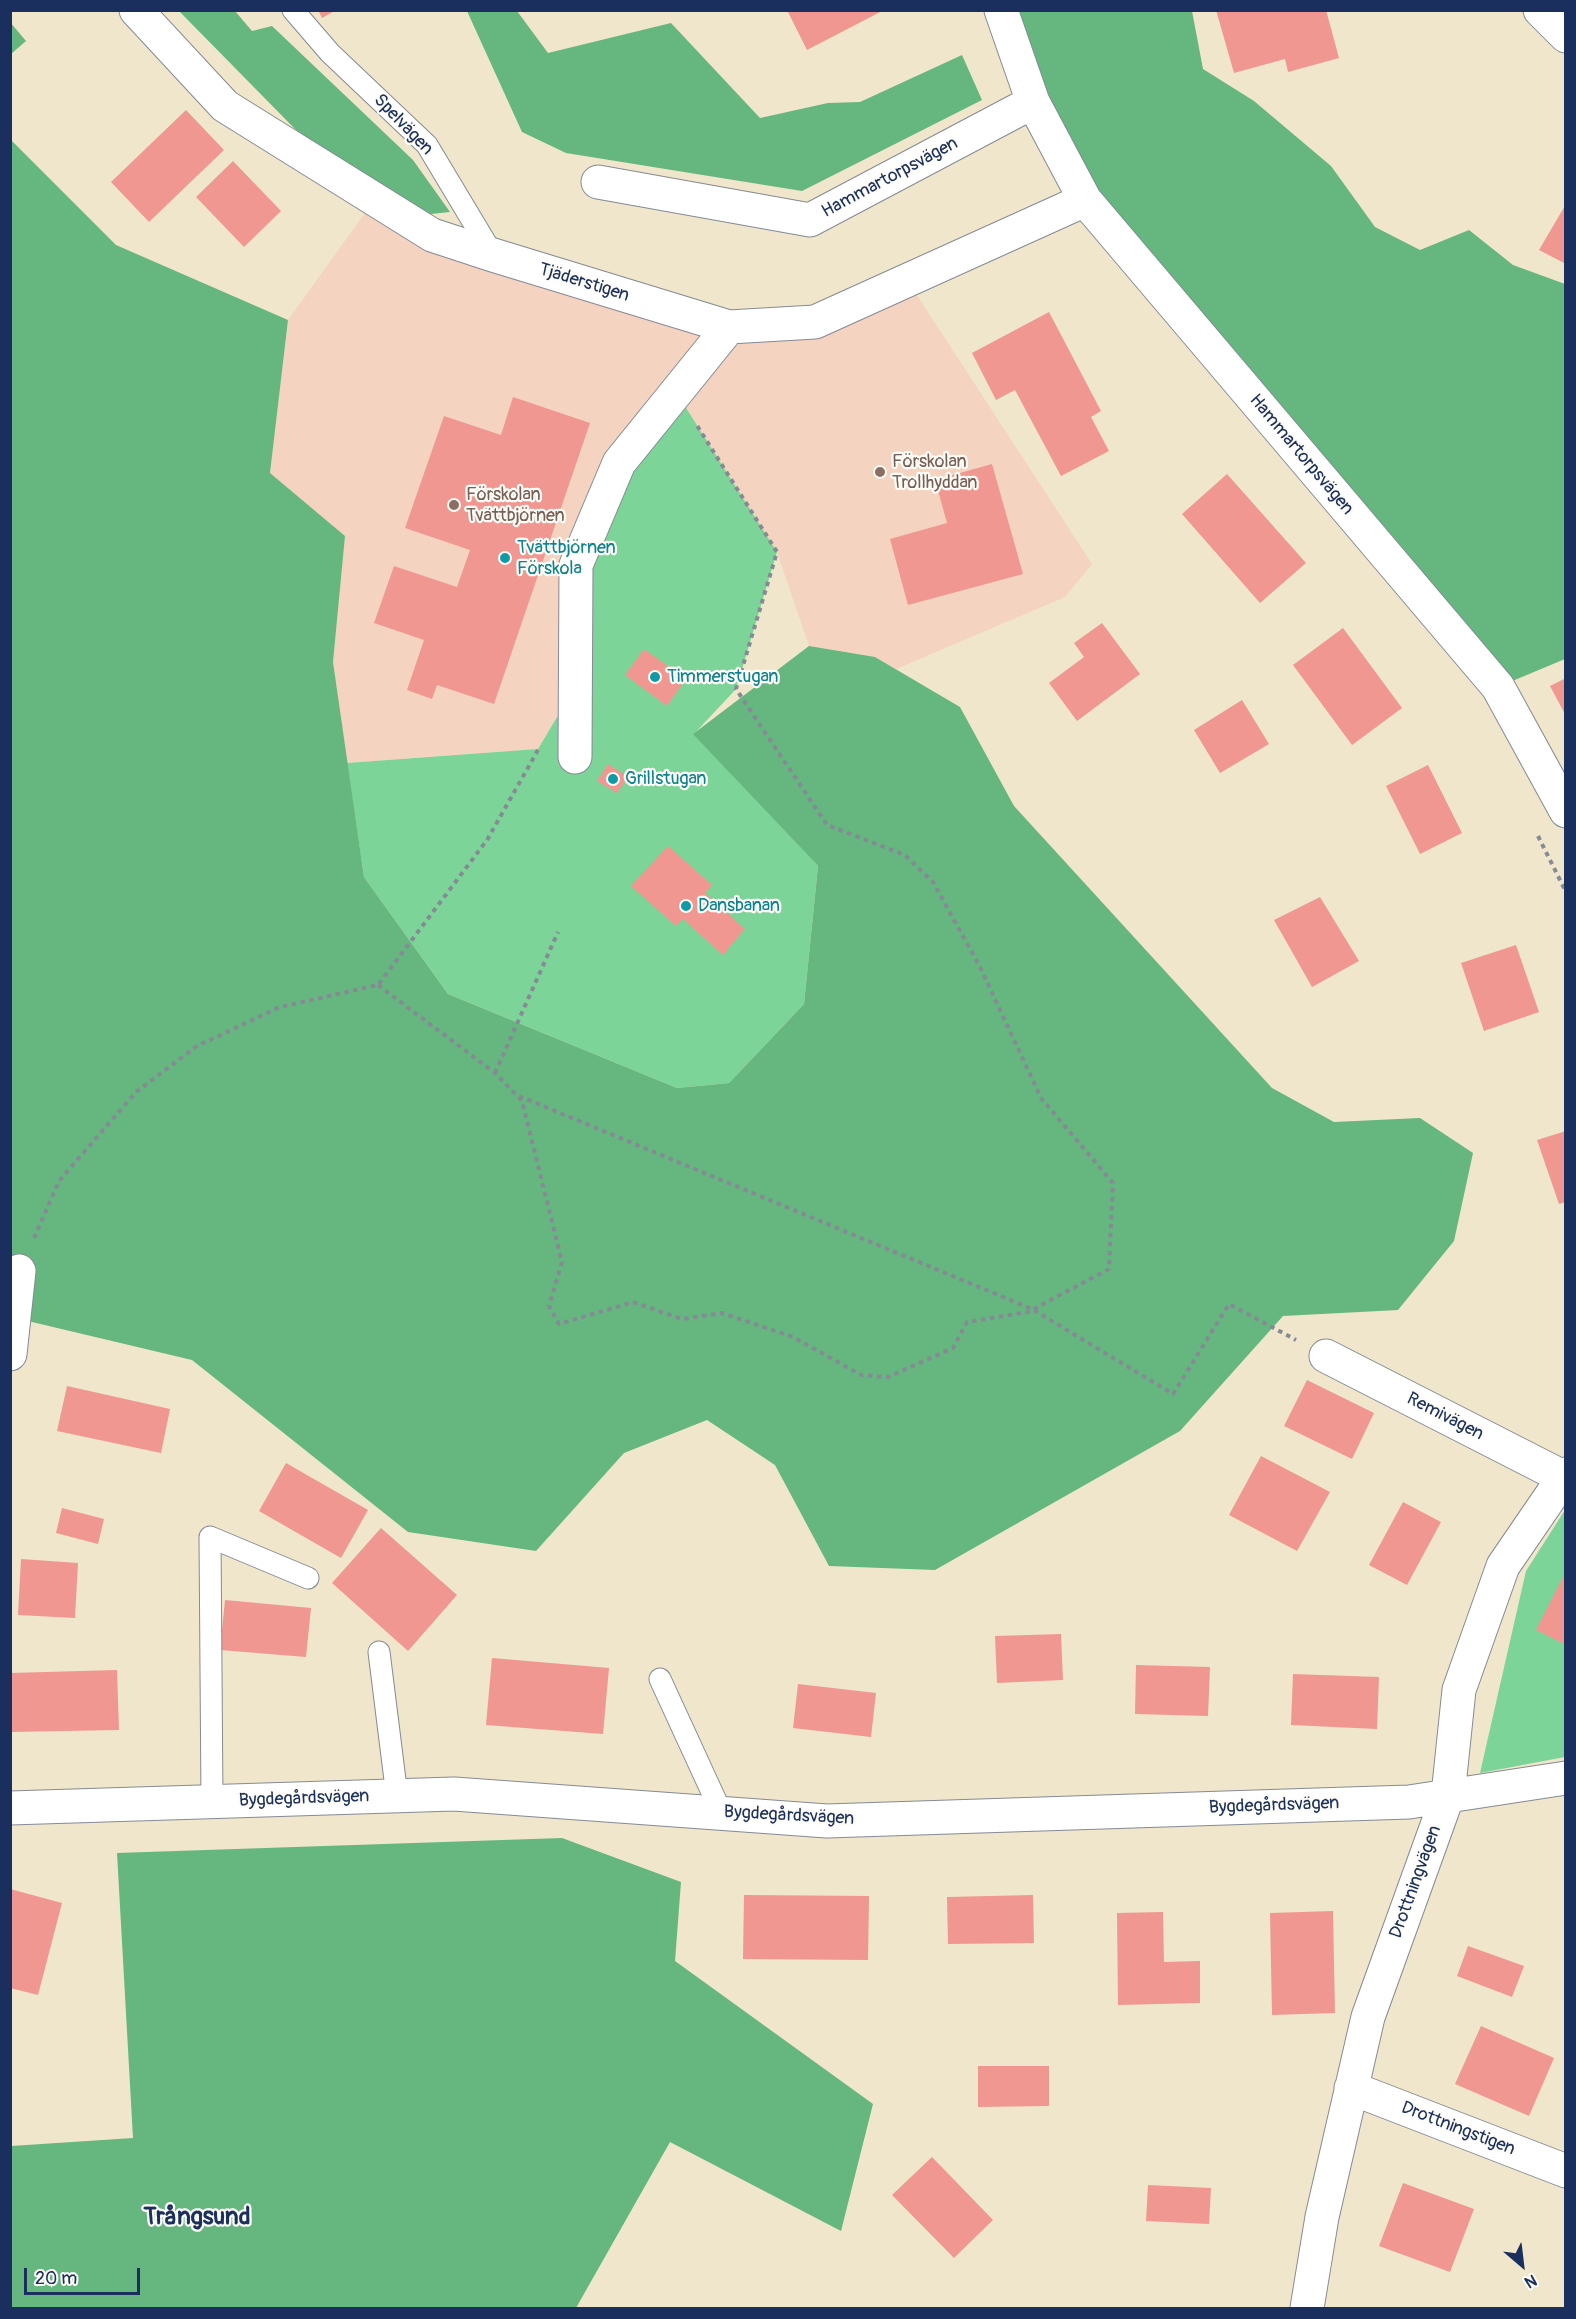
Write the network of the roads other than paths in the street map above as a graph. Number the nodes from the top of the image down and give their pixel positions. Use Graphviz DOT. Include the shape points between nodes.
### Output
graph roads {
  1 [pos="136,10"];
  2 [pos="293,10"];
  3 [pos="1001,10"];
  4 [pos="1540,10"];
  5 [pos="1566,36"];
  6 [pos="1033,102"];
  7 [pos="598,182"];
  8 [pos="1085,200"];
  9 [pos="493,255"];
  10 [pos="729,327"];
  11 [pos="575,757"];
  12 [pos="1566,811"];
  13 [pos="19,1271"];
  14 [pos="10,1354"];
  15 [pos="1326,1356"];
  16 [pos="1564,1476"];
  17 [pos="308,1578"];
  18 [pos="379,1652"];
  19 [pos="660,1680"];
  20 [pos="1566,1778"];
  21 [pos="1448,1795"];
  22 [pos="397,1796"];
  23 [pos="212,1802"];
  24 [pos="10,1808"];
  25 [pos="722,1814"];
  26 [pos="1351,2088"];
  27 [pos="1566,2171"];
  28 [pos="1307,2308"];
  1 -- 9 [label="street, Tjäderstigen" via="225,106 432,235"];
  2 -- 9 [label="lane, Spelvägen" via="330,53 427,145"];
  3 -- 6 [label="street, Hammartorpsvägen"];
  4 -- 5 [label="street"];
  6 -- 7 [label="street, Hammartorpsvägen" via="810,220"];
  6 -- 8 [label="street, Hammartorpsvägen"];
  8 -- 10 [label="street, Tjäderstigen" via="815,322"];
  8 -- 12 [label="street, Hammartorpsvägen" via="1498,687"];
  9 -- 10 [label="street, Tjäderstigen"];
  10 -- 11 [label="street" via="619,463 576,565"];
  13 -- 14 [label="street"];
  15 -- 16 [label="street, Remivägen"];
  16 -- 21 [label="street, Drottningvägen" via="1503,1566 1459,1690"];
  17 -- 23 [label="lane" via="210,1537"];
  18 -- 22 [label="lane"];
  19 -- 25 [label="lane"];
  20 -- 21 [label="street, Bygdegårdsvägen"];
  21 -- 25 [label="street, Bygdegårdsvägen" via="1408,1802 839,1821"];
  21 -- 26 [label="street, Drottningvägen" via="1368,2017"];
  22 -- 23 [label="street, Bygdegårdsvägen"];
  22 -- 25 [label="street, Bygdegårdsvägen" via="454,1794"];
  23 -- 24 [label="street, Bygdegårdsvägen"];
  26 -- 27 [label="street, Drottningstigen"];
  26 -- 28 [label="street, Drottningvägen" via="1322,2217"];
}
